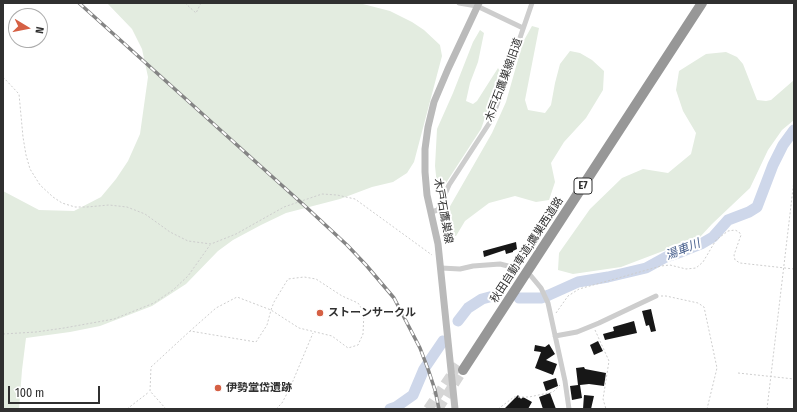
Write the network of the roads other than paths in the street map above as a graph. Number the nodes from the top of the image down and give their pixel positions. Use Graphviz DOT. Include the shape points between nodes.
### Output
graph roads {
  1 [pos="459,3"];
  2 [pos="532,3"];
  3 [pos="695,3"];
  4 [pos="702,3"];
  5 [pos="478,5"];
  6 [pos="523,28"];
  7 [pos="431,212"];
  8 [pos="441,268"];
  9 [pos="516,268"];
  10 [pos="530,276"];
  11 [pos="656,296"];
  12 [pos="555,336"];
  13 [pos="455,409"];
  14 [pos="569,409"];
  1 -- 5 [label="street"];
  2 -- 6 [label="street, 木戸石鷹巣線旧道"];
  3 -- 4 [label="highway, 秋田自動車道;鷹巣西道路 / E7" via="460,367"];
  5 -- 6 [label="street"];
  5 -- 7 [label="main road, 木戸石鷹巣線" via="437,95 428,127 425,172"];
  6 -- 7 [label="street, 木戸石鷹巣線旧道" via="492,119 449,185 438,210"];
  7 -- 8 [label="main road, 木戸石鷹巣線"];
  8 -- 9 [label="street" via="460,269 500,264"];
  8 -- 13 [label="main road, 木戸石鷹巣線"];
  10 -- 12 [label="street" via="541,288 548,303"];
  11 -- 12 [label="street" via="593,326"];
  12 -- 14 [label="street"];
}
